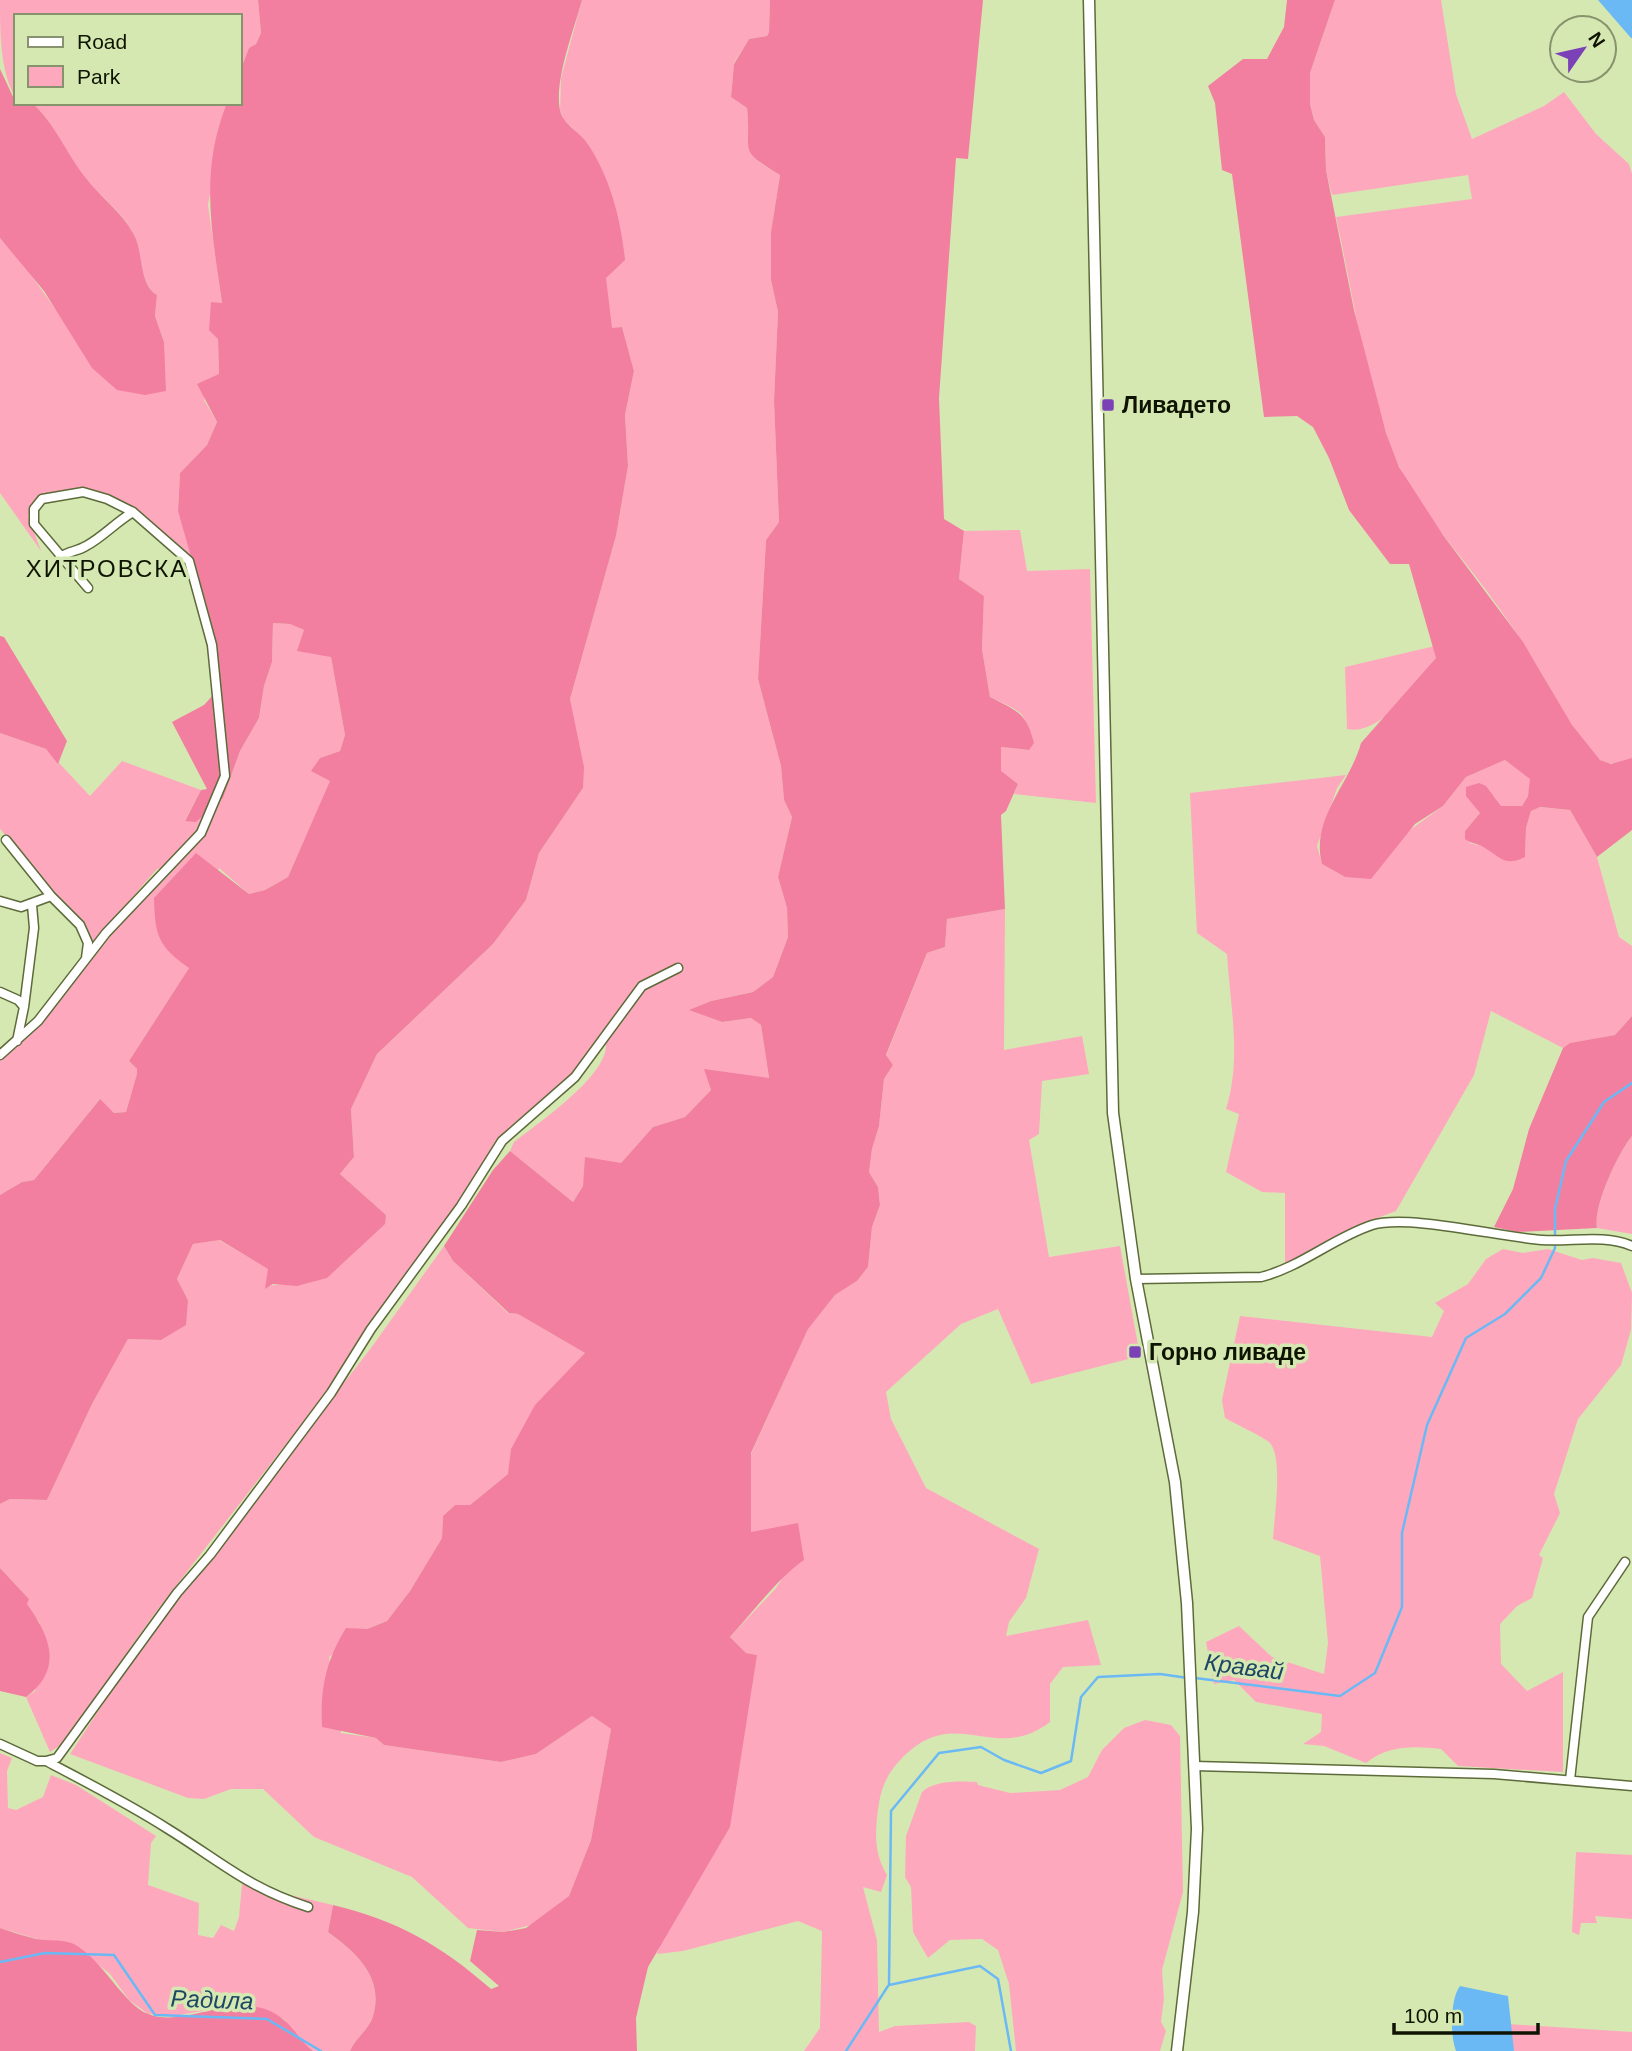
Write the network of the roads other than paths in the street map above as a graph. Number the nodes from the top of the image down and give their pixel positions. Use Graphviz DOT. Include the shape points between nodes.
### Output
graph roads {
  1 [pos="1089,0"];
  2 [pos="133,512"];
  3 [pos="60,557"];
  4 [pos="88,588"];
  5 [pos="6,840"];
  6 [pos="51,896"];
  7 [pos="0,901"];
  8 [pos="32,905"];
  9 [pos="86,958"];
  10 [pos="678,968"];
  11 [pos="0,992"];
  12 [pos="24,1007"];
  13 [pos="17,1041"];
  14 [pos="0,1055"];
  15 [pos="1632,1246"];
  16 [pos="1136,1279"];
  17 [pos="1625,1562"];
  18 [pos="0,1744"];
  19 [pos="46,1761"];
  20 [pos="1195,1766"];
  21 [pos="1570,1780"];
  22 [pos="1632,1786"];
  23 [pos="308,1908"];
  24 [pos="1177,2051"];
  1 -- 16 [label="street" via="1113,1113"];
  2 -- 3 [label="street" via="83,548"];
  2 -- 3 [label="street" via="83,492 42,499 34,509 34,524"];
  2 -- 9 [label="street" via="189,561 212,645 225,776 201,833"];
  3 -- 4 [label="street"];
  5 -- 6 [label="street"];
  6 -- 8 [label="street"];
  6 -- 9 [label="street" via="80,925 88,943"];
  7 -- 8 [label="street"];
  8 -- 12 [label="street" via="34,928"];
  9 -- 13 [label="street"];
  10 -- 19 [label="street" via="642,986 575,1076 502,1141 331,1392 57,1758"];
  11 -- 12 [label="street"];
  12 -- 13 [label="street"];
  13 -- 14 [label="street"];
  15 -- 16 [label="street" via="1614,1239 1544,1240 1397,1222 1372,1225 1281,1272 1261,1277"];
  16 -- 20 [label="street" via="1175,1482"];
  17 -- 21 [label="street" via="1588,1617"];
  18 -- 19 [label="street"];
  19 -- 23 [label="street" via="119,1798 239,1878"];
  20 -- 21 [label="street"];
  20 -- 24 [label="street" via="1193,1912"];
  21 -- 22 [label="street"];
}
